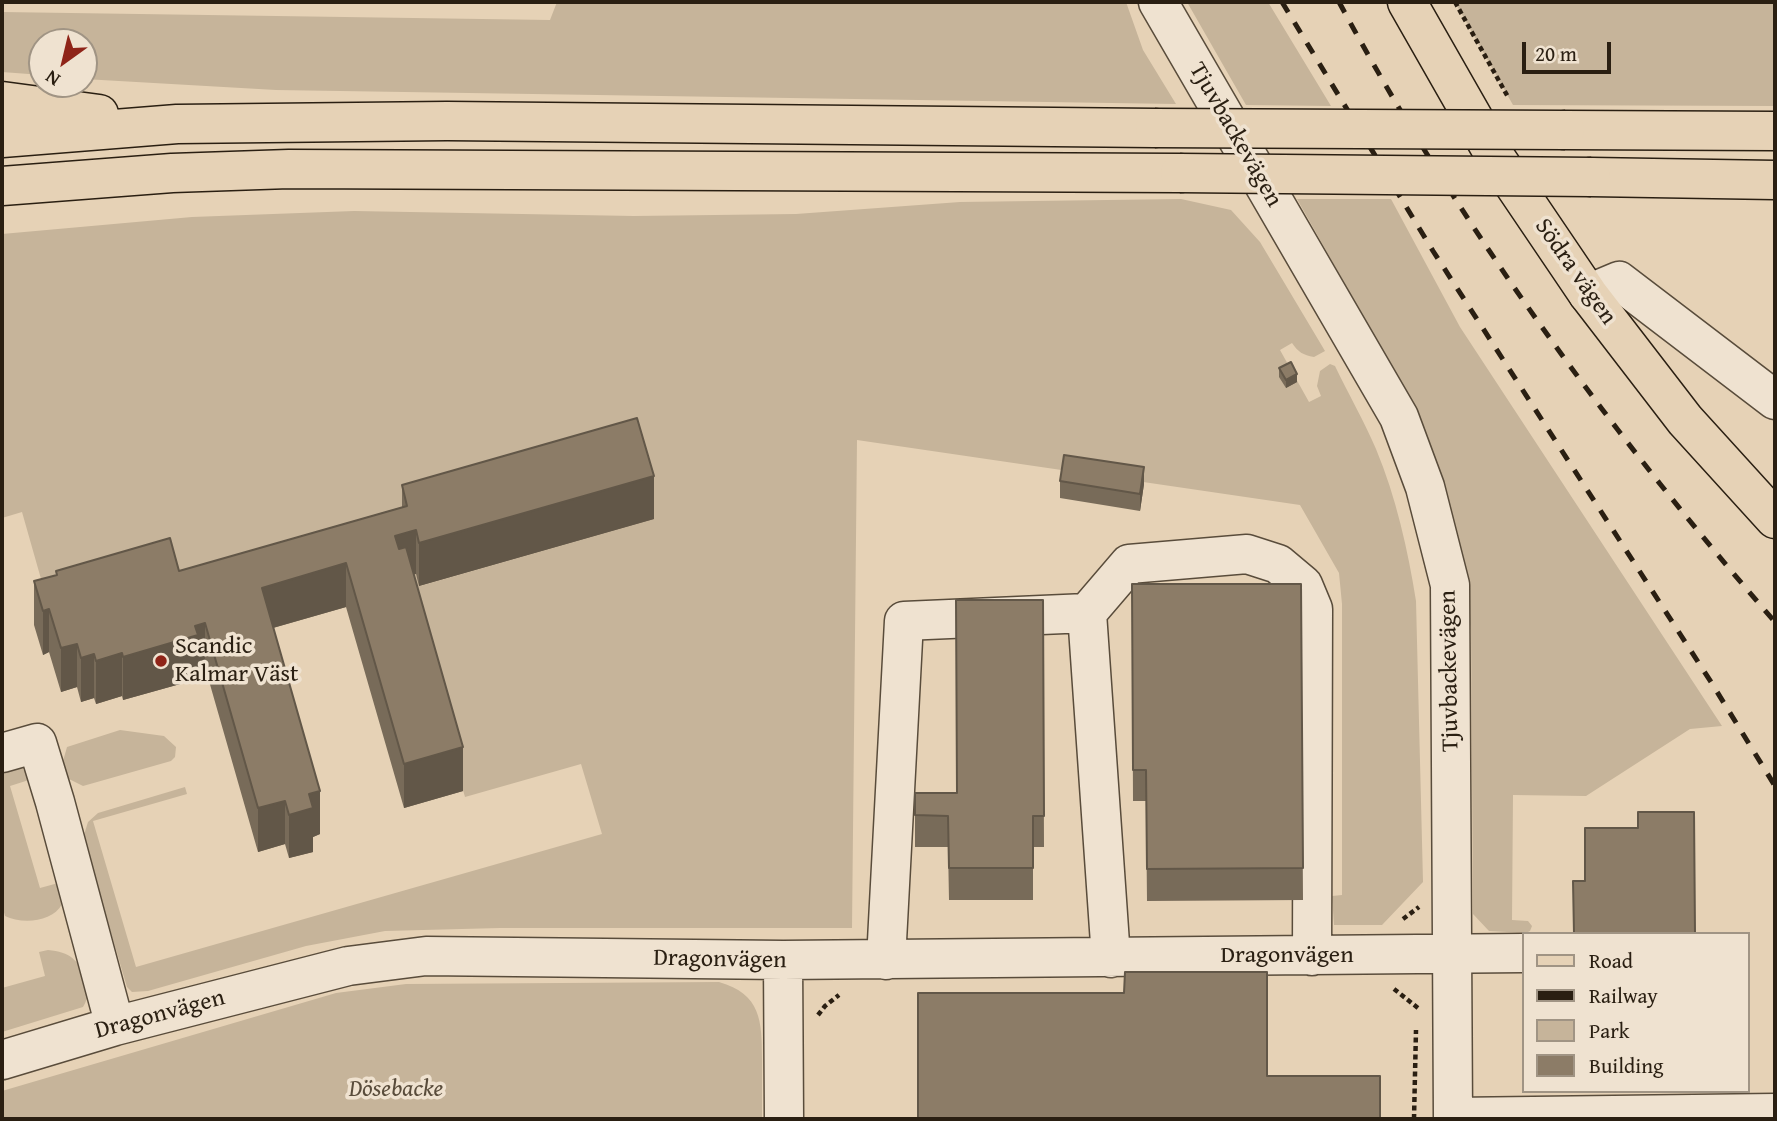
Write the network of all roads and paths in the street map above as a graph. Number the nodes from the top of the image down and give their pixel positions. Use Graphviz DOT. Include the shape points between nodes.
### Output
graph roads {
  1 [pos="1158,2"];
  2 [pos="1407,2"];
  3 [pos="2,101"];
  4 [pos="177,124"];
  5 [pos="1775,131"];
  6 [pos="2,138"];
  7 [pos="1775,180"];
  8 [pos="5,186"];
  9 [pos="1588,294"];
  10 [pos="1775,400"];
  11 [pos="1775,519"];
  12 [pos="1087,613"];
  13 [pos="2,752"];
  14 [pos="1522,953"];
  15 [pos="1437,955"];
  16 [pos="1312,956"];
  17 [pos="1111,958"];
  18 [pos="783,960"];
  19 [pos="886,960"];
  20 [pos="1390,986"];
  21 [pos="844,990"];
  22 [pos="1418,1008"];
  23 [pos="813,1022"];
  24 [pos="115,1026"];
  25 [pos="2,1060"];
  26 [pos="1775,1113"];
  27 [pos="1453,1118"];
  28 [pos="784,1119"];
  29 [pos="1414,1119"];
  1 -- 15 [label="street, Tjuvbackevägen" via="1399,417 1425,487 1450,585"];
  2 -- 9 [label="main road, Södra vägen" via="1496,158"];
  3 -- 4 [label="main road"];
  4 -- 5 [label="main road, bridge" via="447,121"];
  4 -- 6 [label="main road"];
  7 -- 8 [label="main road, bridge" via="289,169"];
  9 -- 10 [label="street" via="1619,281"];
  9 -- 11 [label="main road, Södra vägen" via="1685,420"];
  12 -- 16 [label="street" via="1129,564 1247,554 1278,564 1303,585 1313,609"];
  12 -- 17 [label="street"];
  12 -- 19 [label="street" via="904,621"];
  13 -- 24 [label="street" via="37,743"];
  14 -- 15 [label="street, Dragonvägen"];
  15 -- 16 [label="street, Dragonvägen"];
  15 -- 22 [label="path"];
  15 -- 27 [label="street, Tjuvbackevägen"];
  16 -- 17 [label="street, Dragonvägen"];
  17 -- 19 [label="street, Dragonvägen"];
  18 -- 19 [label="street, Dragonvägen"];
  18 -- 24 [label="street, Dragonvägen" via="426,956 348,965"];
  18 -- 28 [label="street"];
  20 -- 22 [label="path"];
  21 -- 23 [label="path"];
  22 -- 29 [label="path"];
  24 -- 25 [label="street, Dragonvägen"];
  26 -- 27 [label="street"];
}
